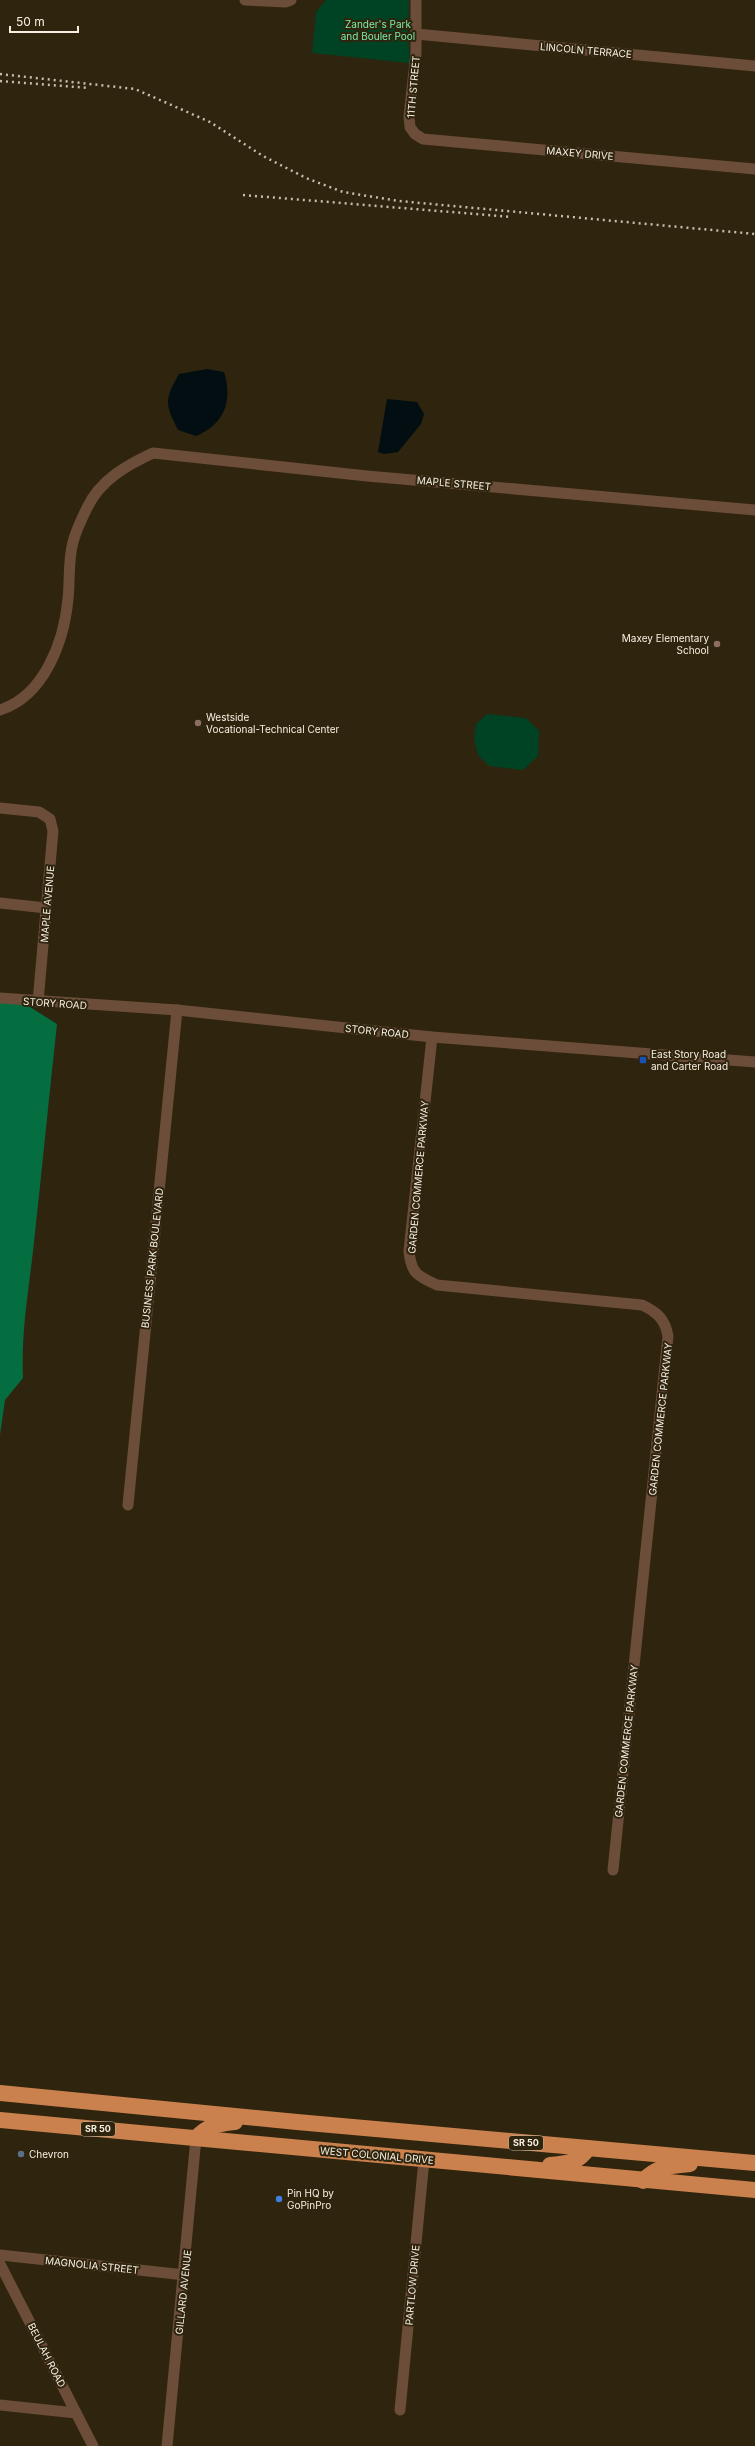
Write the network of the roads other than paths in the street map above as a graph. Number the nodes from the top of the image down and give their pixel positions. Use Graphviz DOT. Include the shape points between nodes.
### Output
graph roads {
  1 [pos="246,0"];
  2 [pos="291,0"];
  3 [pos="416,0"];
  4 [pos="416,34"];
  5 [pos="755,66"];
  6 [pos="410,127"];
  7 [pos="755,169"];
  8 [pos="755,510"];
  9 [pos="0,710"];
  10 [pos="0,808"];
  11 [pos="0,903"];
  12 [pos="46,908"];
  13 [pos="0,998"];
  14 [pos="38,1002"];
  15 [pos="177,1010"];
  16 [pos="432,1037"];
  17 [pos="755,1062"];
  18 [pos="128,1505"];
  19 [pos="612,1870"];
  20 [pos="0,2093"];
  21 [pos="0,2120"];
  22 [pos="296,2122"];
  23 [pos="196,2138"];
  24 [pos="588,2148"];
  25 [pos="424,2160"];
  26 [pos="735,2160"];
  27 [pos="755,2163"];
  28 [pos="519,2169"];
  29 [pos="643,2181"];
  30 [pos="755,2190"];
  31 [pos="0,2254"];
  32 [pos="0,2264"];
  33 [pos="185,2275"];
  34 [pos="0,2405"];
  35 [pos="400,2410"];
  36 [pos="76,2413"];
  37 [pos="92,2446"];
  38 [pos="167,2446"];
  1 -- 2 [label="street"];
  3 -- 4 [label="street, 11TH STREET"];
  4 -- 5 [label="street, LINCOLN TERRACE"];
  4 -- 6 [label="street, 11TH STREET"];
  6 -- 7 [label="street, MAXEY DRIVE" via="415,134 423,138"];
  8 -- 9 [label="street, MAPLE STREET" via="374,476 154,453 133,462 108,479 87,506 73,543 68,602 53,659 36,685 13,706"];
  10 -- 12 [label="street, MAPLE AVENUE" via="39,812 50,819 53,831"];
  11 -- 12 [label="street"];
  12 -- 14 [label="street, MAPLE AVENUE"];
  13 -- 14 [label="street, STORY ROAD"];
  14 -- 15 [label="street, STORY ROAD"];
  15 -- 16 [label="street, STORY ROAD"];
  15 -- 18 [label="street, BUSINESS PARK BOULEVARD"];
  16 -- 17 [label="street, STORY ROAD"];
  16 -- 19 [label="street, GARDEN COMMERCE PARKWAY" via="409,1251 411,1267 420,1278 437,1286 642,1305 656,1311 666,1325 668,1336"];
  20 -- 22 [label="highway, SR 50"];
  21 -- 23 [label="highway, WEST COLONIAL DRIVE / SR 50"];
  22 -- 23 [label="highway" via="247,2120 215,2124"];
  22 -- 24 [label="highway, SR 50"];
  23 -- 25 [label="highway, WEST COLONIAL DRIVE / SR 50"];
  23 -- 33 [label="street, GILLARD AVENUE"];
  24 -- 26 [label="highway, SR 50"];
  24 -- 28 [label="highway" via="575,2162"];
  25 -- 28 [label="highway, WEST COLONIAL DRIVE / SR 50"];
  25 -- 35 [label="street, PARTLOW DRIVE"];
  26 -- 27 [label="highway, SR 50"];
  26 -- 29 [label="highway" via="662,2167 651,2172"];
  28 -- 29 [label="highway, WEST COLONIAL DRIVE / SR 50"];
  29 -- 30 [label="highway, WEST COLONIAL DRIVE / SR 50"];
  31 -- 33 [label="street, MAGNOLIA STREET"];
  32 -- 36 [label="street, BEULAH ROAD"];
  33 -- 38 [label="street, GILLARD AVENUE"];
  34 -- 36 [label="street"];
  36 -- 37 [label="street, BEULAH ROAD"];
}
